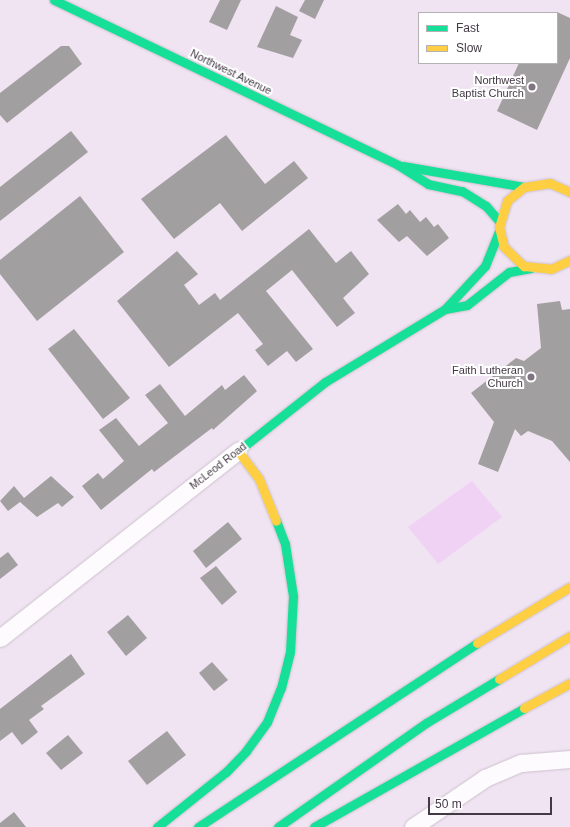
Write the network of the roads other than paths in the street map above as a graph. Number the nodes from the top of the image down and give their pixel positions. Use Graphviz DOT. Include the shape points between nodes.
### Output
graph roads {
  1 [pos="54,0"];
  2 [pos="398,165"];
  3 [pos="570,177"];
  4 [pos="550,183"];
  5 [pos="524,187"];
  6 [pos="570,192"];
  7 [pos="499,221"];
  8 [pos="499,232"];
  9 [pos="570,260"];
  10 [pos="531,268"];
  11 [pos="557,268"];
  12 [pos="570,271"];
  13 [pos="446,309"];
  14 [pos="238,451"];
  15 [pos="570,587"];
  16 [pos="570,636"];
  17 [pos="0,638"];
  18 [pos="570,683"];
  19 [pos="570,759"];
  20 [pos="157,827"];
  21 [pos="198,827"];
  22 [pos="278,827"];
  23 [pos="314,827"];
  24 [pos="413,827"];
  1 -- 2 [label="main road, Northwest Avenue"];
  2 -- 5 [label="main road, Northwest Avenue" via="430,168 458,177"];
  2 -- 7 [label="main road, Northwest Avenue" via="428,184 462,191 478,200"];
  3 -- 4 [label="street"];
  4 -- 5 [label="main road"];
  4 -- 6 [label="main road"];
  5 -- 7 [label="main road" via="507,201"];
  7 -- 8 [label="main road"];
  8 -- 10 [label="main road" via="508,253"];
  8 -- 13 [label="main road, McLeod Road" via="485,266 457,292"];
  9 -- 11 [label="main road"];
  10 -- 11 [label="main road, McLeod Road"];
  10 -- 13 [label="main road, McLeod Road" via="509,272 467,305"];
  11 -- 12 [label="main road"];
  13 -- 14 [label="main road, McLeod Road" via="325,382"];
  14 -- 17 [label="street, McLeod Road"];
  14 -- 20 [label="main road" via="259,479 285,544 293,596 290,652 281,688 267,722 246,751 226,772"];
  15 -- 21 [label="main road" via="440,665"];
  16 -- 22 [label="main road" via="426,722"];
  18 -- 23 [label="main road" via="447,749"];
  19 -- 24 [label="street" via="521,763 485,778"];
}
